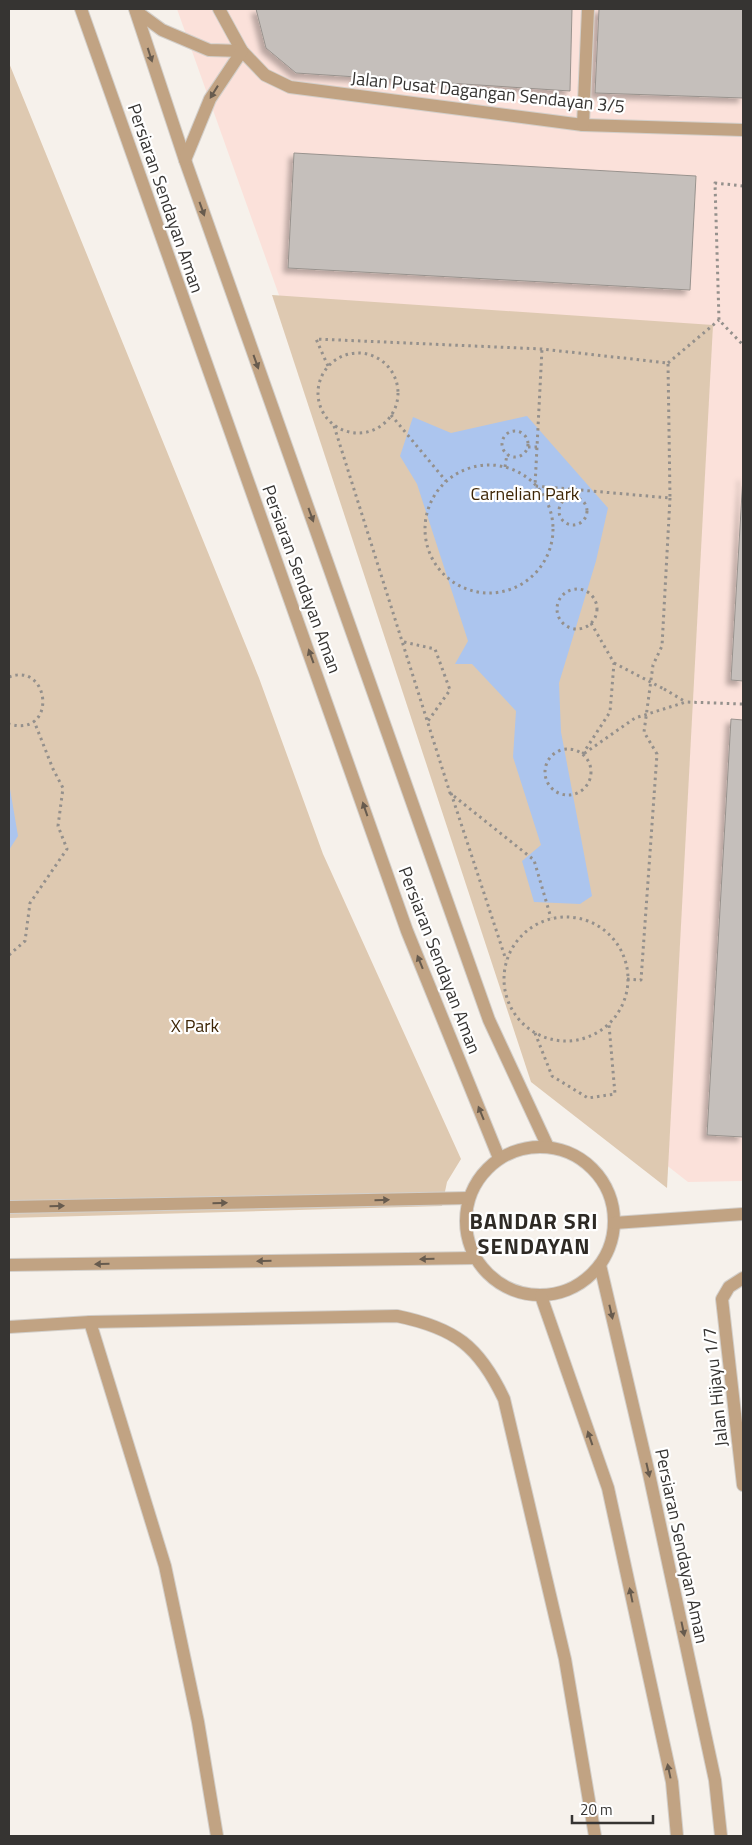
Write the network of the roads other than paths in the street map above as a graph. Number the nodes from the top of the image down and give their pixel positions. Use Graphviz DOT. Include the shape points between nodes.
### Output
graph roads {
  1 [pos="81,9"];
  2 [pos="219,9"];
  3 [pos="588,9"];
  4 [pos="136,10"];
  5 [pos="242,51"];
  6 [pos="582,124"];
  7 [pos="743,130"];
  8 [pos="185,160"];
  9 [pos="548,1147"];
  10 [pos="499,1158"];
  11 [pos="469,1198"];
  12 [pos="9,1207"];
  13 [pos="743,1214"];
  14 [pos="614,1223"];
  15 [pos="475,1258"];
  16 [pos="600,1265"];
  17 [pos="9,1266"];
  18 [pos="743,1278"];
  19 [pos="541,1296"];
  20 [pos="90,1322"];
  21 [pos="9,1327"];
  22 [pos="743,1485"];
  23 [pos="218,1836"];
  24 [pos="595,1836"];
  25 [pos="677,1836"];
  26 [pos="721,1836"];
  10 -- 1 [label="street, Persiaran Sendayan Aman, one-way" via="407,931"];
  2 -- 5 [label="street, Jalan Pusat Dagangan Sendayan 3/5"];
  3 -- 6 [label="street"];
  4 -- 5 [label="street" via="162,30 209,50"];
  4 -- 8 [label="street, Persiaran Sendayan Aman, one-way"];
  5 -- 6 [label="street, Jalan Pusat Dagangan Sendayan 3/5" via="265,75 290,87"];
  5 -- 8 [label="street, one-way" via="210,99"];
  6 -- 7 [label="street, Jalan Pusat Dagangan Sendayan 3/5"];
  8 -- 9 [label="street, Persiaran Sendayan Aman, one-way" via="489,1020"];
  9 -- 10 [label="street" via="523,1148"];
  9 -- 14 [label="street" via="570,1153 598,1176 612,1202"];
  10 -- 11 [label="street" via="476,1183"];
  12 -- 11 [label="street, one-way"];
  11 -- 15 [label="street" via="466,1218 468,1239"];
  13 -- 14 [label="street"];
  14 -- 16 [label="street" via="610,1245"];
  15 -- 17 [label="street, one-way"];
  15 -- 19 [label="street" via="492,1278 515,1291"];
  16 -- 19 [label="street" via="584,1281"];
  16 -- 26 [label="street, Persiaran Sendayan Aman, one-way" via="711,1761"];
  18 -- 22 [label="street, Jalan Hijayu 1/7" via="729,1287 722,1299"];
  25 -- 19 [label="street, one-way" via="672,1782 608,1488"];
  20 -- 21 [label="street"];
  20 -- 23 [label="street" via="165,1566"];
  20 -- 24 [label="street" via="397,1316 424,1322 448,1333 474,1351 491,1371 504,1399 565,1659"];
}
